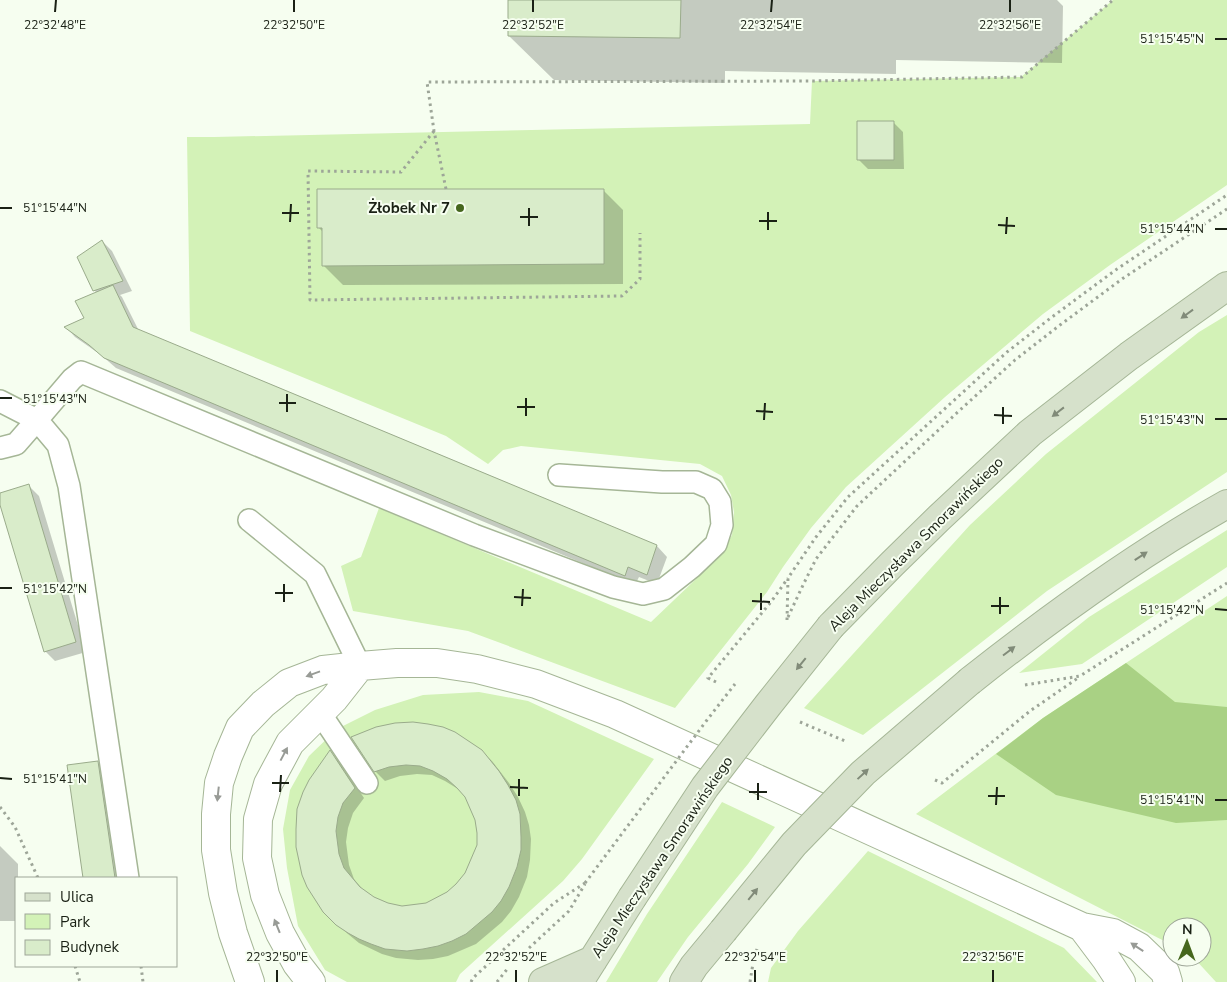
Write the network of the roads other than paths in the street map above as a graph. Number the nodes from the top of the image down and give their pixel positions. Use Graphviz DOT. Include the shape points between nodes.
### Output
graph roads {
  1 [pos="1227,286"];
  2 [pos="0,401"];
  3 [pos="37,420"];
  4 [pos="0,448"];
  5 [pos="559,475"];
  6 [pos="1227,504"];
  7 [pos="249,520"];
  8 [pos="360,666"];
  9 [pos="320,713"];
  10 [pos="367,783"];
  11 [pos="128,877"];
  12 [pos="1082,927"];
  13 [pos="586,971"];
  14 [pos="692,977"];
  15 [pos="1171,979"];
  16 [pos="250,982"];
  17 [pos="311,982"];
  18 [pos="543,982"];
  19 [pos="1121,982"];
  1 -- 13 [label="main road, Aleja Mieczysława Smorawińskiego, one-way, bridge" via="1129,356 1030,433 939,518 832,626 705,787"];
  2 -- 3 [label="lane"];
  3 -- 4 [label="lane" via="16,444"];
  3 -- 5 [label="lane" via="72,379 82,372 474,535 613,587 643,594 664,589 716,544 722,525 720,502 712,489 696,482"];
  3 -- 11 [label="lane" via="58,444 69,486"];
  14 -- 6 [label="main road, one-way, bridge" via="723,931 794,844 863,773 970,681 1079,598 1142,555"];
  7 -- 8 [label="lane" via="315,574"];
  8 -- 9 [label="street"];
  8 -- 12 [label="street" via="437,663 536,684 624,718"];
  8 -- 16 [label="street, one-way" via="323,670 289,683 240,728 228,756 219,783 216,850 233,933"];
  9 -- 10 [label="lane"];
  17 -- 9 [label="street, one-way" via="280,932 265,895 257,858 258,819 268,784 290,743"];
  15 -- 12 [label="street, one-way" via="1139,947 1113,933"];
  12 -- 19 [label="street"];
  13 -- 18 [label="main road"];
}
